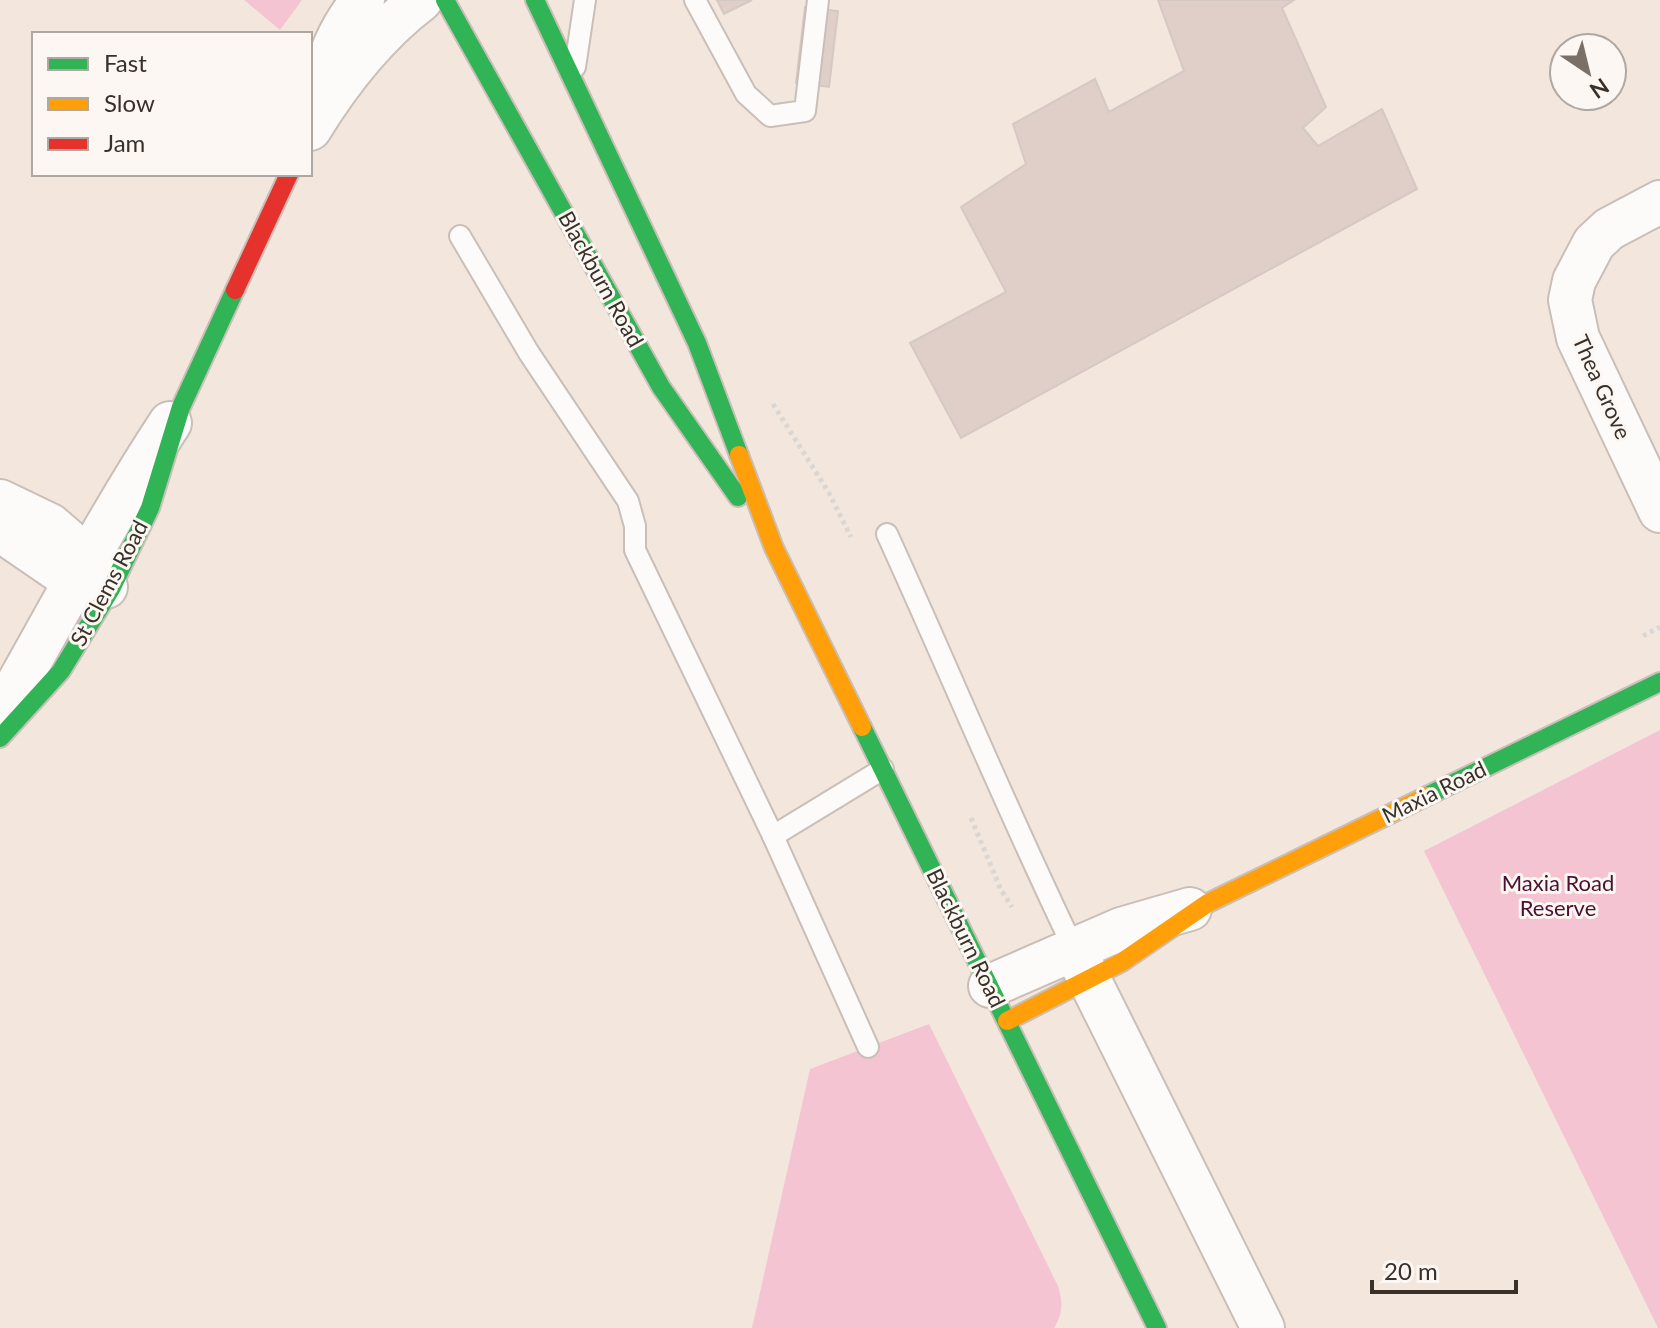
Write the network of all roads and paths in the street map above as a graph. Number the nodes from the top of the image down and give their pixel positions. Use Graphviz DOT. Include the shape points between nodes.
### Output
graph roads {
  1 [pos="363,0"];
  2 [pos="421,0"];
  3 [pos="445,0"];
  4 [pos="535,0"];
  5 [pos="585,0"];
  6 [pos="695,0"];
  7 [pos="818,0"];
  8 [pos="573,82"];
  9 [pos="312,120"];
  10 [pos="312,125"];
  11 [pos="288,176"];
  12 [pos="1660,202"];
  13 [pos="460,236"];
  14 [pos="772,402"];
  15 [pos="181,407"];
  16 [pos="0,501"];
  17 [pos="1660,511"];
  18 [pos="0,530"];
  19 [pos="887,534"];
  20 [pos="774,548"];
  21 [pos="856,549"];
  22 [pos="92,576"];
  23 [pos="1660,627"];
  24 [pos="1631,641"];
  25 [pos="1660,682"];
  26 [pos="0,715"];
  27 [pos="0,738"];
  28 [pos="883,769"];
  29 [pos="969,813"];
  30 [pos="773,836"];
  31 [pos="1208,903"];
  32 [pos="1074,950"];
  33 [pos="999,1004"];
  34 [pos="868,1047"];
  35 [pos="1157,1328"];
  36 [pos="1263,1328"];
  1 -- 9 [label="street" via="328,59"];
  2 -- 10 [label="street" via="383,31"];
  3 -- 20 [label="main road, Blackburn Road" via="661,387"];
  4 -- 8 [label="main road, Blackburn Road"];
  5 -- 8 [label="lane"];
  6 -- 7 [label="lane" via="746,94 770,116 805,111"];
  8 -- 20 [label="main road, Blackburn Road" via="697,343"];
  11 -- 15 [label="main road, St Clems Road"];
  12 -- 17 [label="street, Thea Grove" via="1594,243 1570,300 1578,338"];
  13 -- 30 [label="lane" via="529,353 628,501 635,550"];
  14 -- 21 [label="path" via="829,493"];
  15 -- 22 [label="street, St Clems Road" via="126,490"];
  16 -- 22 [label="street" via="50,525"];
  18 -- 22 [label="street" via="64,574"];
  19 -- 32 [label="lane"];
  20 -- 28 [label="main road, Blackburn Road"];
  22 -- 26 [label="street, St Clems Road"];
  22 -- 27 [label="main road, St Clems Road" via="61,671"];
  23 -- 24 [label="path"];
  25 -- 31 [label="main road, Maxia Road"];
  28 -- 30 [label="lane"];
  28 -- 33 [label="main road, Blackburn Road"];
  29 -- 32 [label="path" via="1010,905"];
  30 -- 34 [label="lane"];
  31 -- 32 [label="street, Maxia Road" via="1121,929"];
  32 -- 33 [label="street, Maxia Road"];
  32 -- 36 [label="street"];
  33 -- 35 [label="main road, Blackburn Road"];
}
